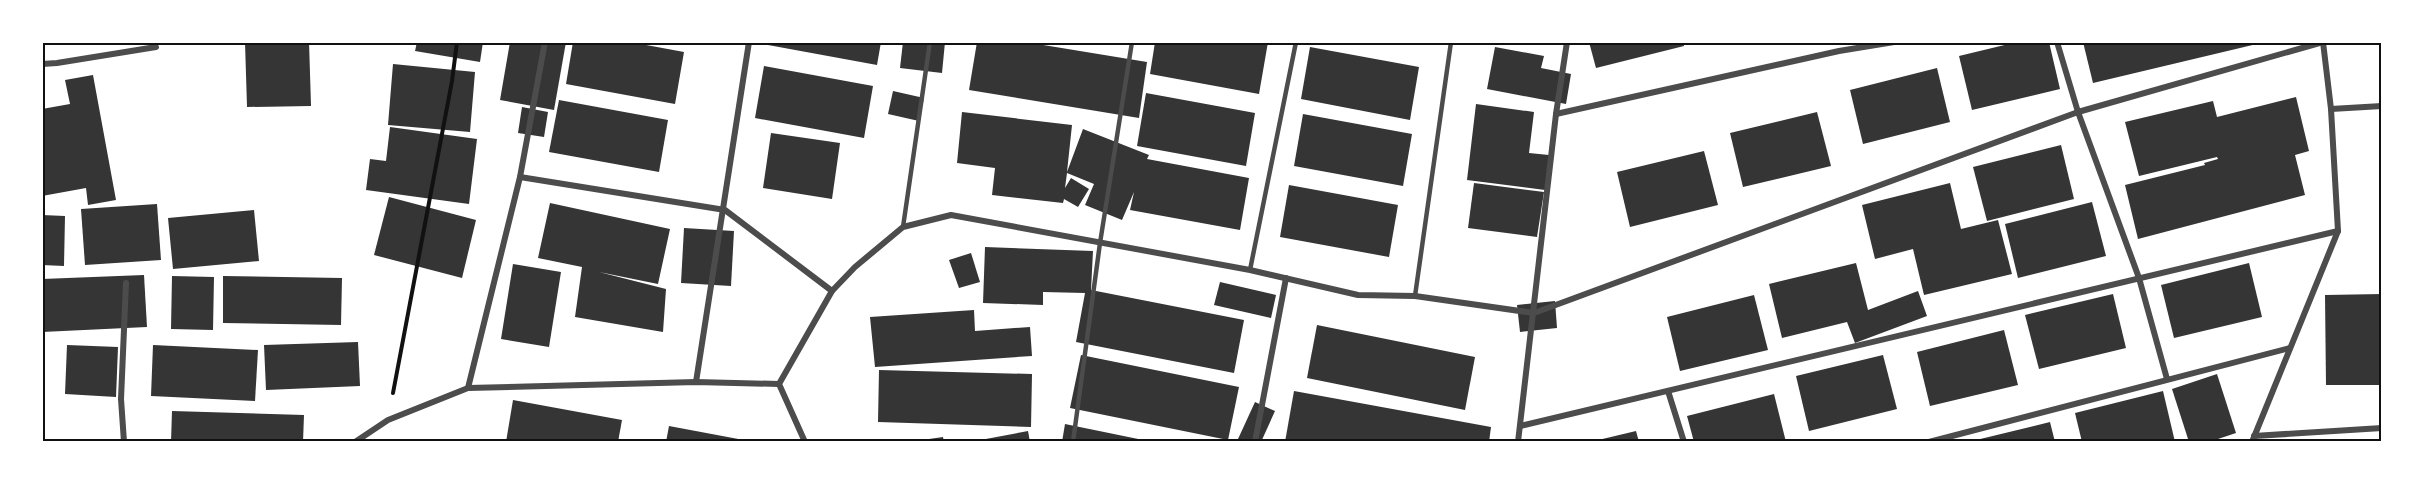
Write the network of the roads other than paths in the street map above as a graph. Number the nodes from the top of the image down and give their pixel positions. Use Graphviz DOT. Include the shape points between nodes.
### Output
graph roads {
  1 [pos="545,42"];
  2 [pos="749,42"];
  3 [pos="930,42"];
  4 [pos="1132,42"];
  5 [pos="1296,42"];
  6 [pos="1451,42"];
  7 [pos="1567,42"];
  8 [pos="1892,42"];
  9 [pos="2056,42"];
  10 [pos="2323,42"];
  11 [pos="156,46"];
  12 [pos="42,64"];
  13 [pos="2382,106"];
  14 [pos="2331,109"];
  15 [pos="2078,112"];
  16 [pos="1556,114"];
  17 [pos="520,177"];
  18 [pos="725,210"];
  19 [pos="903,227"];
  20 [pos="2338,231"];
  21 [pos="1100,243"];
  22 [pos="1250,270"];
  23 [pos="1286,278"];
  24 [pos="2139,278"];
  25 [pos="126,283"];
  26 [pos="832,291"];
  27 [pos="1414,296"];
  28 [pos="1534,313"];
  29 [pos="2290,348"];
  30 [pos="2167,379"];
  31 [pos="696,382"];
  32 [pos="779,384"];
  33 [pos="468,388"];
  34 [pos="1668,391"];
  35 [pos="1520,426"];
  36 [pos="2382,428"];
  37 [pos="2253,439"];
  38 [pos="123,442"];
  39 [pos="355,442"];
  40 [pos="805,442"];
  41 [pos="1073,442"];
  42 [pos="1255,442"];
  43 [pos="1518,442"];
  44 [pos="1684,442"];
  45 [pos="1929,442"];
  1 -- 17 [label="street"];
  2 -- 18 [label="street"];
  3 -- 19 [label="lane"];
  4 -- 21 [label="lane"];
  5 -- 22 [label="lane"];
  6 -- 27 [label="lane"];
  7 -- 16 [label="street"];
  8 -- 16 [label="street"];
  9 -- 15 [label="street"];
  10 -- 14 [label="street"];
  10 -- 15 [label="street"];
  11 -- 12 [label="street"];
  13 -- 14 [label="street"];
  14 -- 20 [label="street"];
  15 -- 24 [label="street"];
  15 -- 28 [label="street"];
  16 -- 28 [label="street"];
  17 -- 18 [label="street"];
  17 -- 33 [label="street"];
  18 -- 26 [label="street"];
  18 -- 31 [label="street"];
  19 -- 21 [label="street" via="951,215"];
  19 -- 26 [label="street"];
  20 -- 24 [label="street"];
  20 -- 29 [label="street"];
  21 -- 22 [label="street"];
  21 -- 41 [label="lane"];
  22 -- 23 [label="street"];
  23 -- 27 [label="street" via="1358,295"];
  23 -- 42 [label="street"];
  24 -- 30 [label="street"];
  24 -- 34 [label="street"];
  25 -- 38 [label="street"];
  26 -- 32 [label="street"];
  27 -- 28 [label="street"];
  28 -- 35 [label="street"];
  29 -- 30 [label="street"];
  29 -- 37 [label="street"];
  30 -- 45 [label="street"];
  31 -- 32 [label="street"];
  31 -- 33 [label="street"];
  32 -- 40 [label="street"];
  33 -- 39 [label="street" via="388,420"];
  34 -- 35 [label="street"];
  34 -- 44 [label="street"];
  35 -- 43 [label="street"];
  36 -- 37 [label="street"];
}
